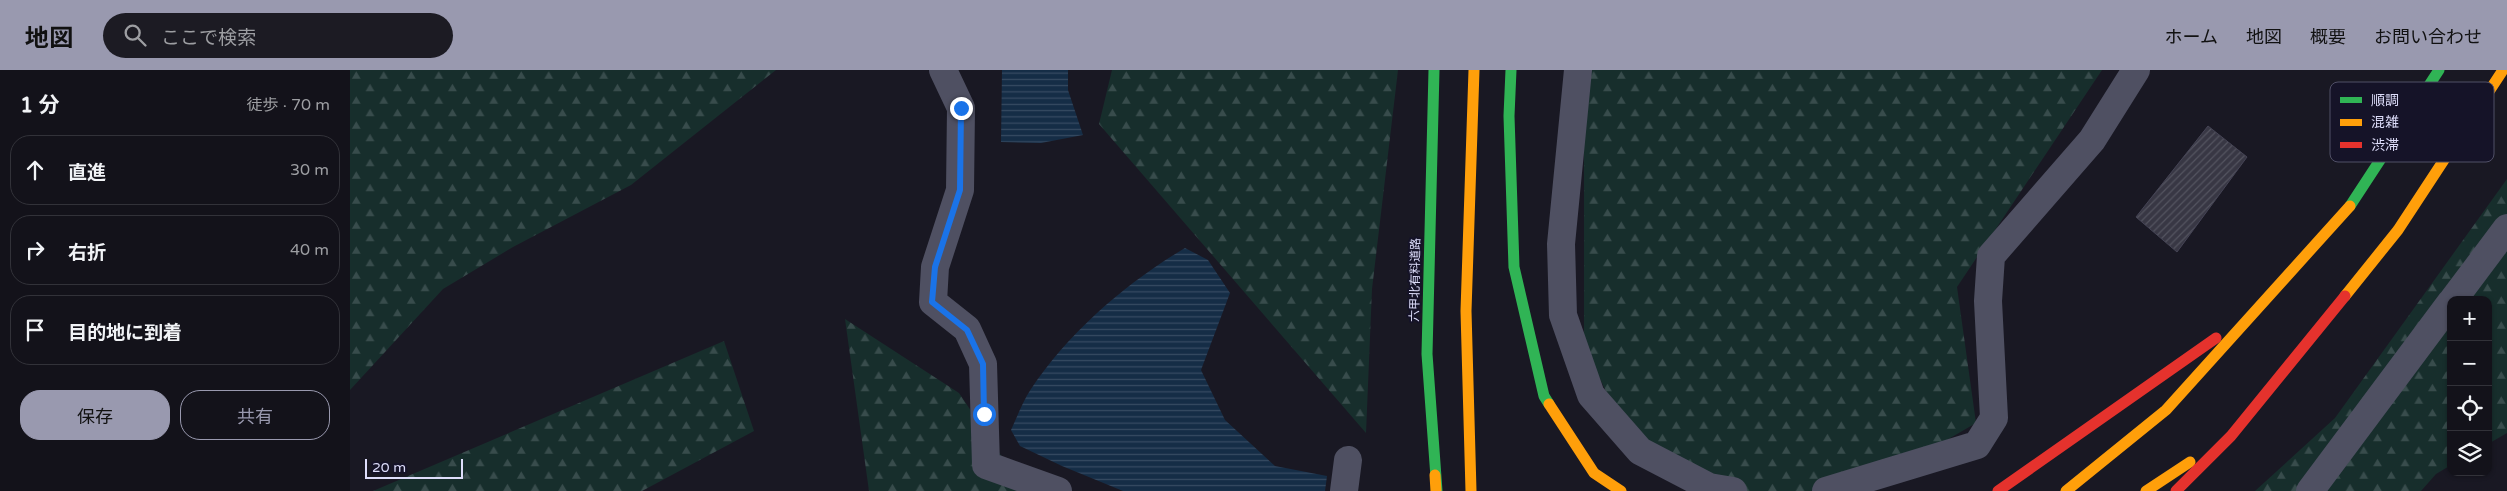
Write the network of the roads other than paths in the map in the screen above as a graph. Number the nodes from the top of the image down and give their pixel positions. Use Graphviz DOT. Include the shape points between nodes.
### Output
graph roads {
  1 [pos="943,70"];
  2 [pos="1434,70"];
  3 [pos="1474,70"];
  4 [pos="1511,70"];
  5 [pos="1578,70"];
  6 [pos="2136,70"];
  7 [pos="2439,70"];
  8 [pos="2503,70"];
  9 [pos="2431,82"];
  10 [pos="2494,84"];
  11 [pos="2380,162"];
  12 [pos="2443,162"];
  13 [pos="2507,228"];
  14 [pos="2456,296"];
  15 [pos="2447,308"];
  16 [pos="2256,310"];
  17 [pos="2231,436"];
  18 [pos="1348,460"];
  19 [pos="1058,491"];
  20 [pos="1344,491"];
  21 [pos="1436,491"];
  22 [pos="1471,491"];
  23 [pos="1621,491"];
  24 [pos="1733,491"];
  25 [pos="1826,491"];
  26 [pos="1998,491"];
  27 [pos="2066,491"];
  28 [pos="2146,491"];
  29 [pos="2176,491"];
  30 [pos="2310,491"];
  1 -- 19 [label="street" via="961,108 960,190 935,267 932,302 967,330 983,364 986,465"];
  2 -- 21 [label="main road, 六甲北有料道路" via="1427,354"];
  3 -- 22 [label="main road" via="1466,311"];
  4 -- 23 [label="main road" via="1509,116 1514,267 1544,396 1594,473"];
  5 -- 24 [label="street" via="1561,244 1563,315 1591,395 1640,451 1708,487"];
  6 -- 25 [label="street" via="2092,140 1991,256 1988,301 1994,418 1977,444"];
  7 -- 9 [label="main road"];
  8 -- 10 [label="main road"];
  11 -- 16 [label="main road" via="2357,198"];
  12 -- 17 [label="main road" via="2398,230"];
  13 -- 14 [label="street"];
  15 -- 30 [label="street"];
  16 -- 26 [label="main road"];
  16 -- 27 [label="main road" via="2166,410"];
  17 -- 28 [label="main road"];
  17 -- 29 [label="main road"];
  18 -- 20 [label="street"];
}
